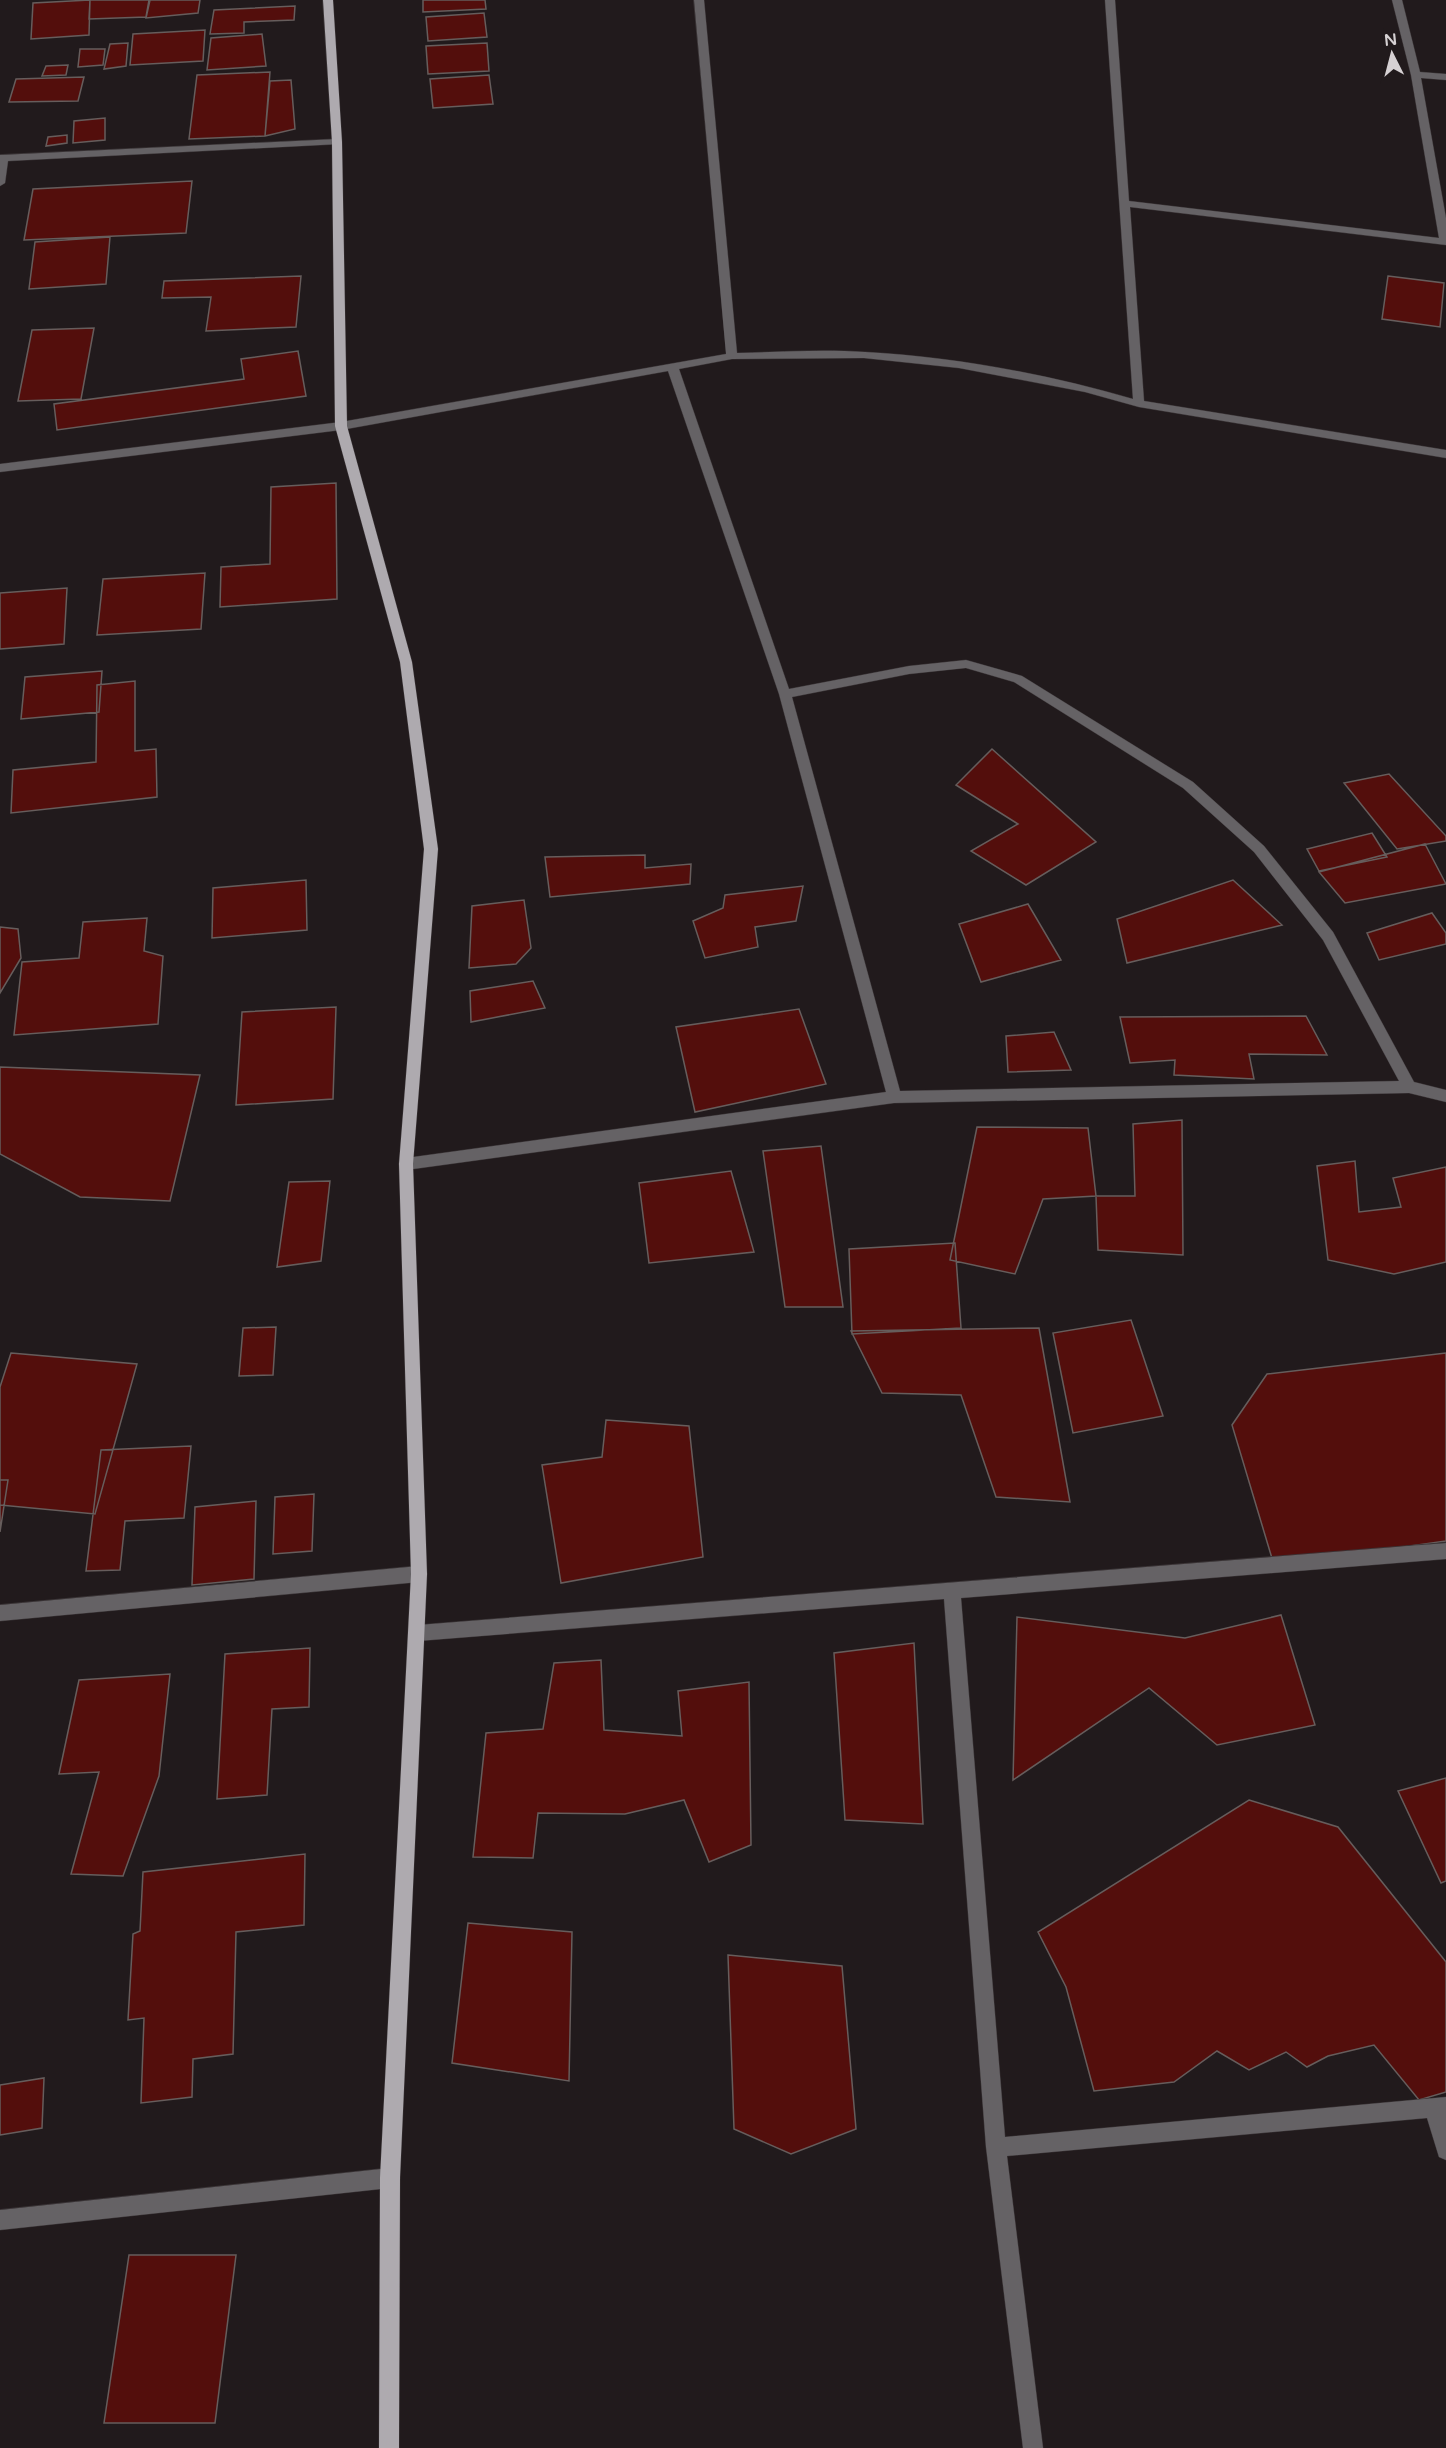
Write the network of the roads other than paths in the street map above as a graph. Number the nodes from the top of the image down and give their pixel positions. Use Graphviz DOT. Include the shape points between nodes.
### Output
graph roads {
  1 [pos="328,0"];
  2 [pos="699,0"];
  3 [pos="1110,0"];
  4 [pos="1397,0"];
  5 [pos="1416,75"];
  6 [pos="1446,77"];
  7 [pos="337,142"];
  8 [pos="1,158"];
  9 [pos="0,183"];
  10 [pos="1123,203"];
  11 [pos="1445,242"];
  12 [pos="732,356"];
  13 [pos="672,365"];
  14 [pos="1139,404"];
  15 [pos="341,426"];
  16 [pos="1446,454"];
  17 [pos="0,468"];
  18 [pos="785,694"];
  19 [pos="1409,1087"];
  20 [pos="1446,1096"];
  21 [pos="894,1097"];
  22 [pos="406,1164"];
  23 [pos="1446,1551"];
  24 [pos="419,1574"];
  25 [pos="952,1590"];
  26 [pos="0,1614"];
  27 [pos="417,1633"];
  28 [pos="1439,2108"];
  29 [pos="996,2146"];
  30 [pos="1446,2150"];
  31 [pos="390,2178"];
  32 [pos="0,2220"];
  33 [pos="389,2448"];
  34 [pos="1033,2448"];
  1 -- 7 [label="main road"];
  2 -- 12 [label="street"];
  3 -- 10 [label="street"];
  4 -- 5 [label="street"];
  5 -- 6 [label="street"];
  5 -- 11 [label="street"];
  7 -- 8 [label="street"];
  7 -- 15 [label="main road"];
  8 -- 9 [label="street"];
  10 -- 11 [label="street"];
  10 -- 14 [label="street"];
  12 -- 13 [label="street"];
  12 -- 14 [label="street" via="864,355 959,365 1086,389"];
  13 -- 15 [label="street"];
  13 -- 18 [label="street"];
  14 -- 16 [label="street"];
  15 -- 17 [label="street"];
  15 -- 22 [label="main road" via="406,662 431,849"];
  18 -- 19 [label="street" via="909,670 966,664 1018,679 1168,772 1259,849 1328,936"];
  18 -- 21 [label="street"];
  19 -- 20 [label="street"];
  19 -- 21 [label="street"];
  21 -- 22 [label="street"];
  22 -- 24 [label="main road"];
  23 -- 25 [label="street"];
  24 -- 26 [label="street"];
  24 -- 27 [label="main road"];
  25 -- 27 [label="street"];
  25 -- 29 [label="street"];
  27 -- 31 [label="main road"];
  28 -- 29 [label="street"];
  28 -- 30 [label="street"];
  29 -- 34 [label="street"];
  31 -- 32 [label="street"];
  31 -- 33 [label="main road"];
}
